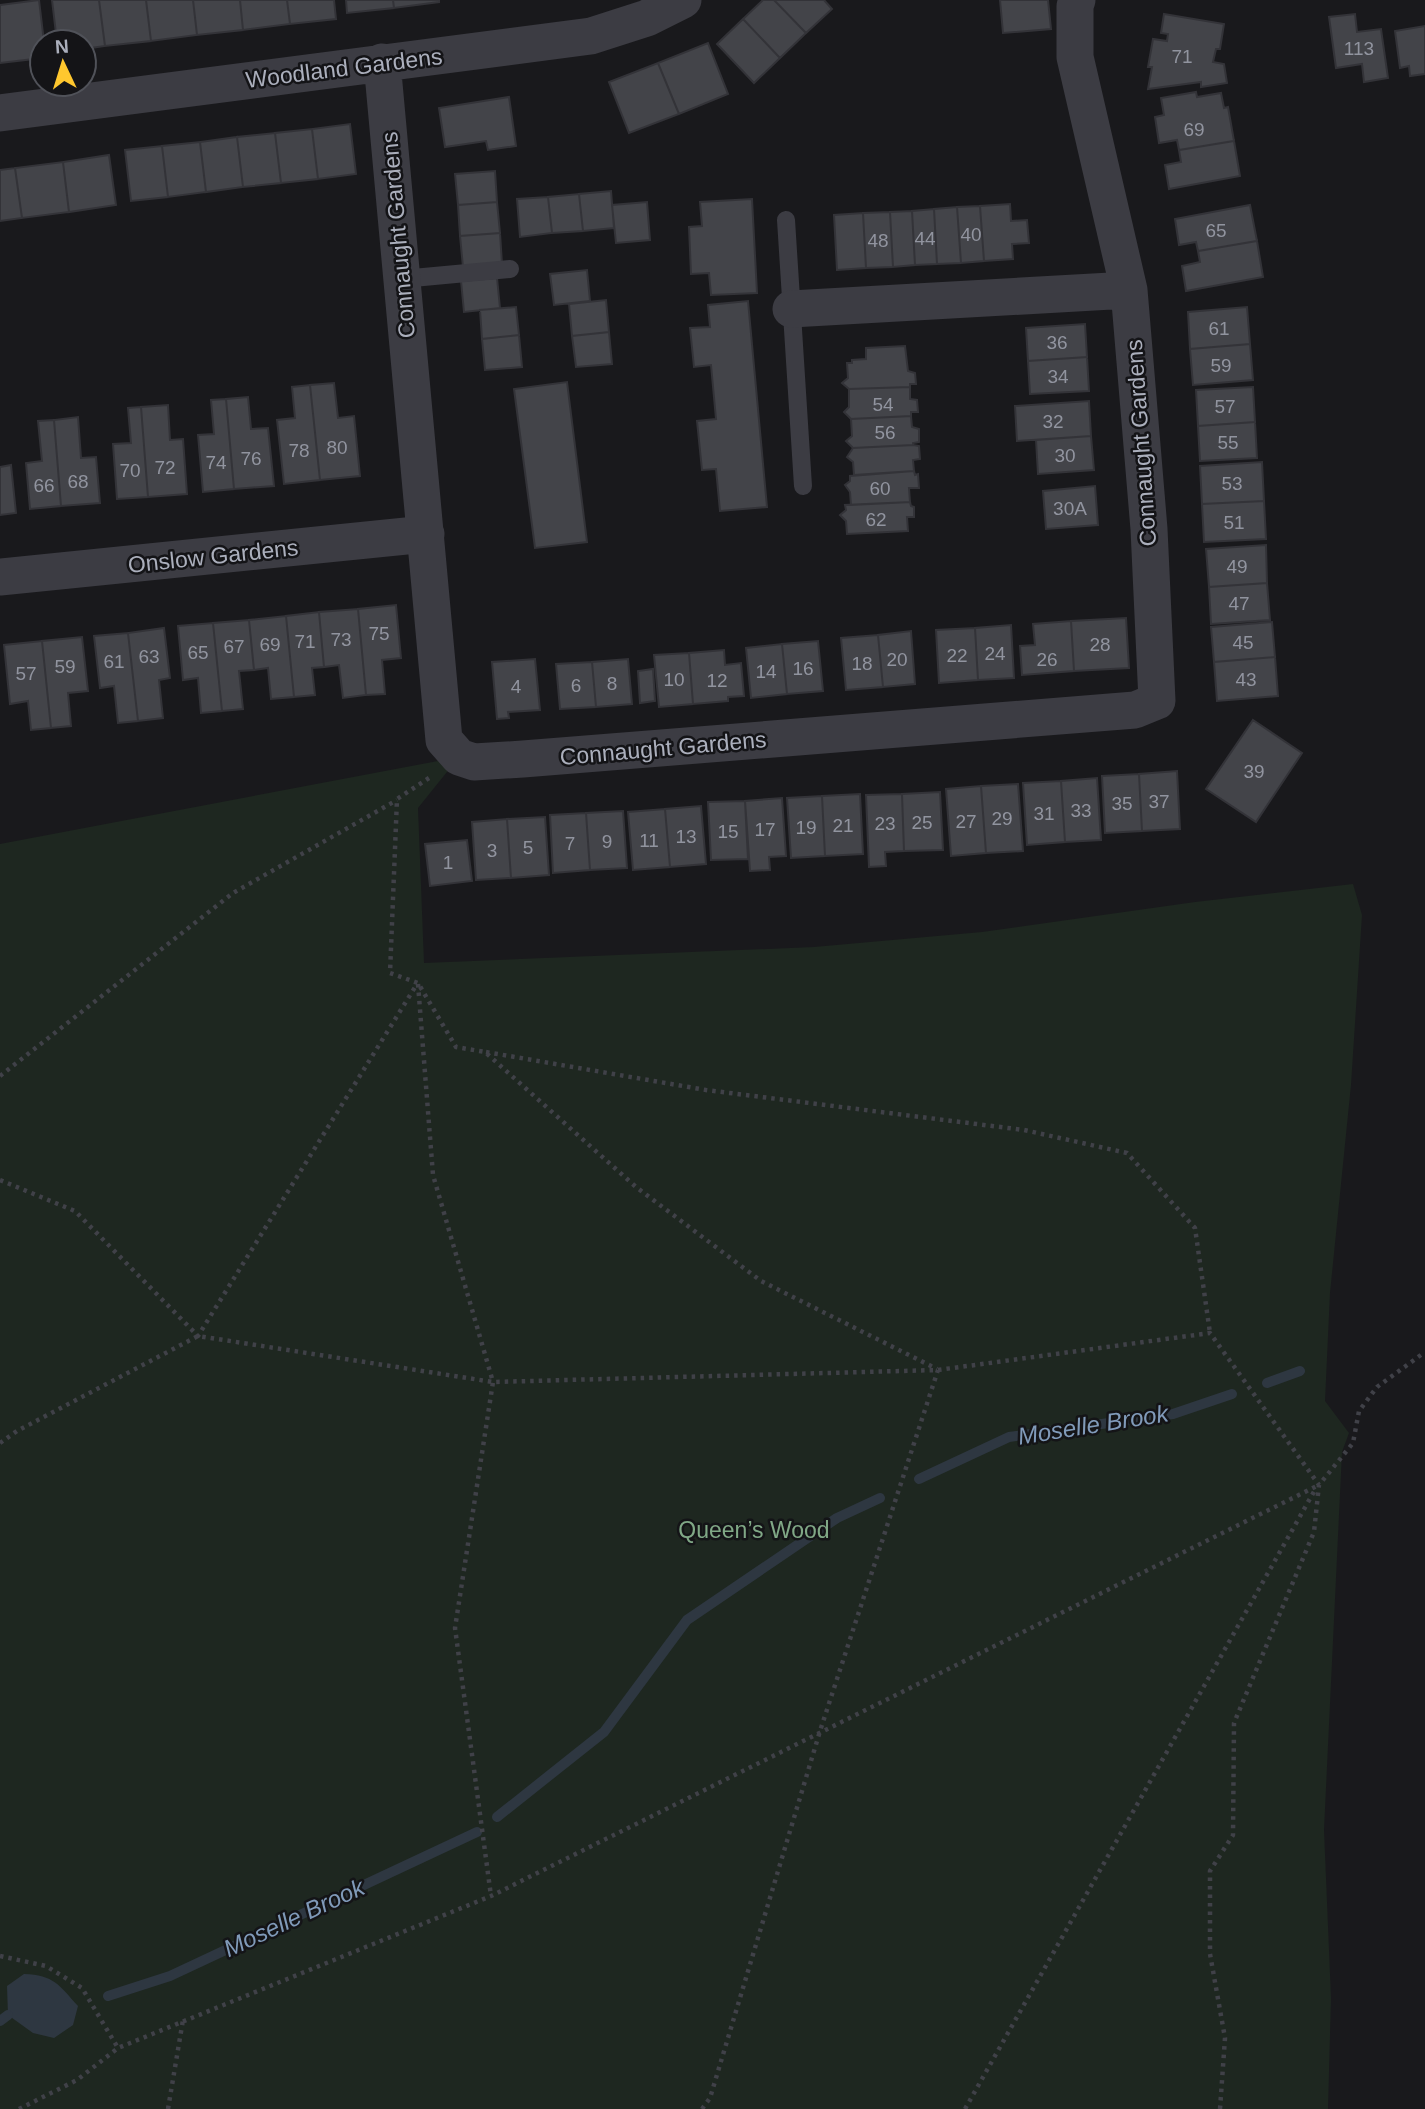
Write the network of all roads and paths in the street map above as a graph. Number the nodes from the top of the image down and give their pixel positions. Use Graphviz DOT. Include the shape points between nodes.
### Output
graph roads {
  1 [pos="682,0"];
  2 [pos="1077,0"];
  3 [pos="382,62"];
  4 [pos="0,113"];
  5 [pos="786,220"];
  6 [pos="510,269"];
  7 [pos="402,279"];
  8 [pos="1129,290"];
  9 [pos="791,309"];
  10 [pos="803,486"];
  11 [pos="426,534"];
  12 [pos="0,578"];
  13 [pos="458,757"];
  14 [pos="397,799"];
  15 [pos="418,983"];
  16 [pos="485,1052"];
  17 [pos="0,1076"];
  18 [pos="0,1180"];
  19 [pos="1210,1333"];
  20 [pos="198,1336"];
  21 [pos="1425,1352"];
  22 [pos="939,1370"];
  23 [pos="493,1382"];
  24 [pos="0,1443"];
  25 [pos="1319,1485"];
  26 [pos="820,1731"];
  27 [pos="491,1896"];
  28 [pos="0,1956"];
  29 [pos="183,2020"];
  30 [pos="117,2048"];
  31 [pos="27,2107"];
  32 [pos="19,2109"];
  33 [pos="168,2109"];
  34 [pos="702,2109"];
  35 [pos="965,2109"];
  36 [pos="1220,2109"];
  1 -- 3 [label="street, Woodland Gardens" via="647,18 592,36"];
  2 -- 8 [label="street, Connaught Gardens" via="1075,57"];
  3 -- 4 [label="street, Woodland Gardens"];
  3 -- 7 [label="street, Connaught Gardens"];
  5 -- 9 [label="lane"];
  6 -- 7 [label="lane"];
  7 -- 11 [label="street, Connaught Gardens"];
  8 -- 9 [label="street"];
  8 -- 13 [label="street, Connaught Gardens" via="1149,529 1157,701 1135,710 713,745 474,762"];
  9 -- 10 [label="lane"];
  11 -- 12 [label="street, Onslow Gardens"];
  11 -- 13 [label="street, Connaught Gardens" via="444,740"];
  13 -- 14 [label="path"];
  14 -- 15 [label="path" via="390,973"];
  14 -- 17 [label="path" via="233,893"];
  15 -- 16 [label="path" via="456,1047"];
  15 -- 20 [label="path"];
  15 -- 23 [label="path" via="433,1175"];
  16 -- 19 [label="path" via="706,1090 1024,1130 1127,1153 1195,1228"];
  16 -- 22 [label="path" via="636,1187 761,1281"];
  18 -- 20 [label="path" via="75,1211"];
  19 -- 22 [label="path"];
  19 -- 25 [label="path"];
  20 -- 23 [label="path"];
  20 -- 24 [label="path"];
  21 -- 25 [label="path" via="1377,1387 1359,1411 1353,1443"];
  22 -- 23 [label="path"];
  22 -- 26 [label="path"];
  23 -- 27 [label="path" via="454,1628"];
  25 -- 26 [label="path"];
  25 -- 35 [label="path"];
  25 -- 36 [label="path" via="1314,1532 1234,1723 1233,1835 1210,1871 1210,1954 1225,2038"];
  26 -- 27 [label="path"];
  26 -- 34 [label="path" via="710,2098"];
  27 -- 29 [label="path"];
  28 -- 30 [label="path" via="46,1966 82,1988"];
  29 -- 30 [label="path"];
  29 -- 33 [label="path"];
  30 -- 31 [label="path" via="77,2080"];
  31 -- 32 [label="path"];
}
